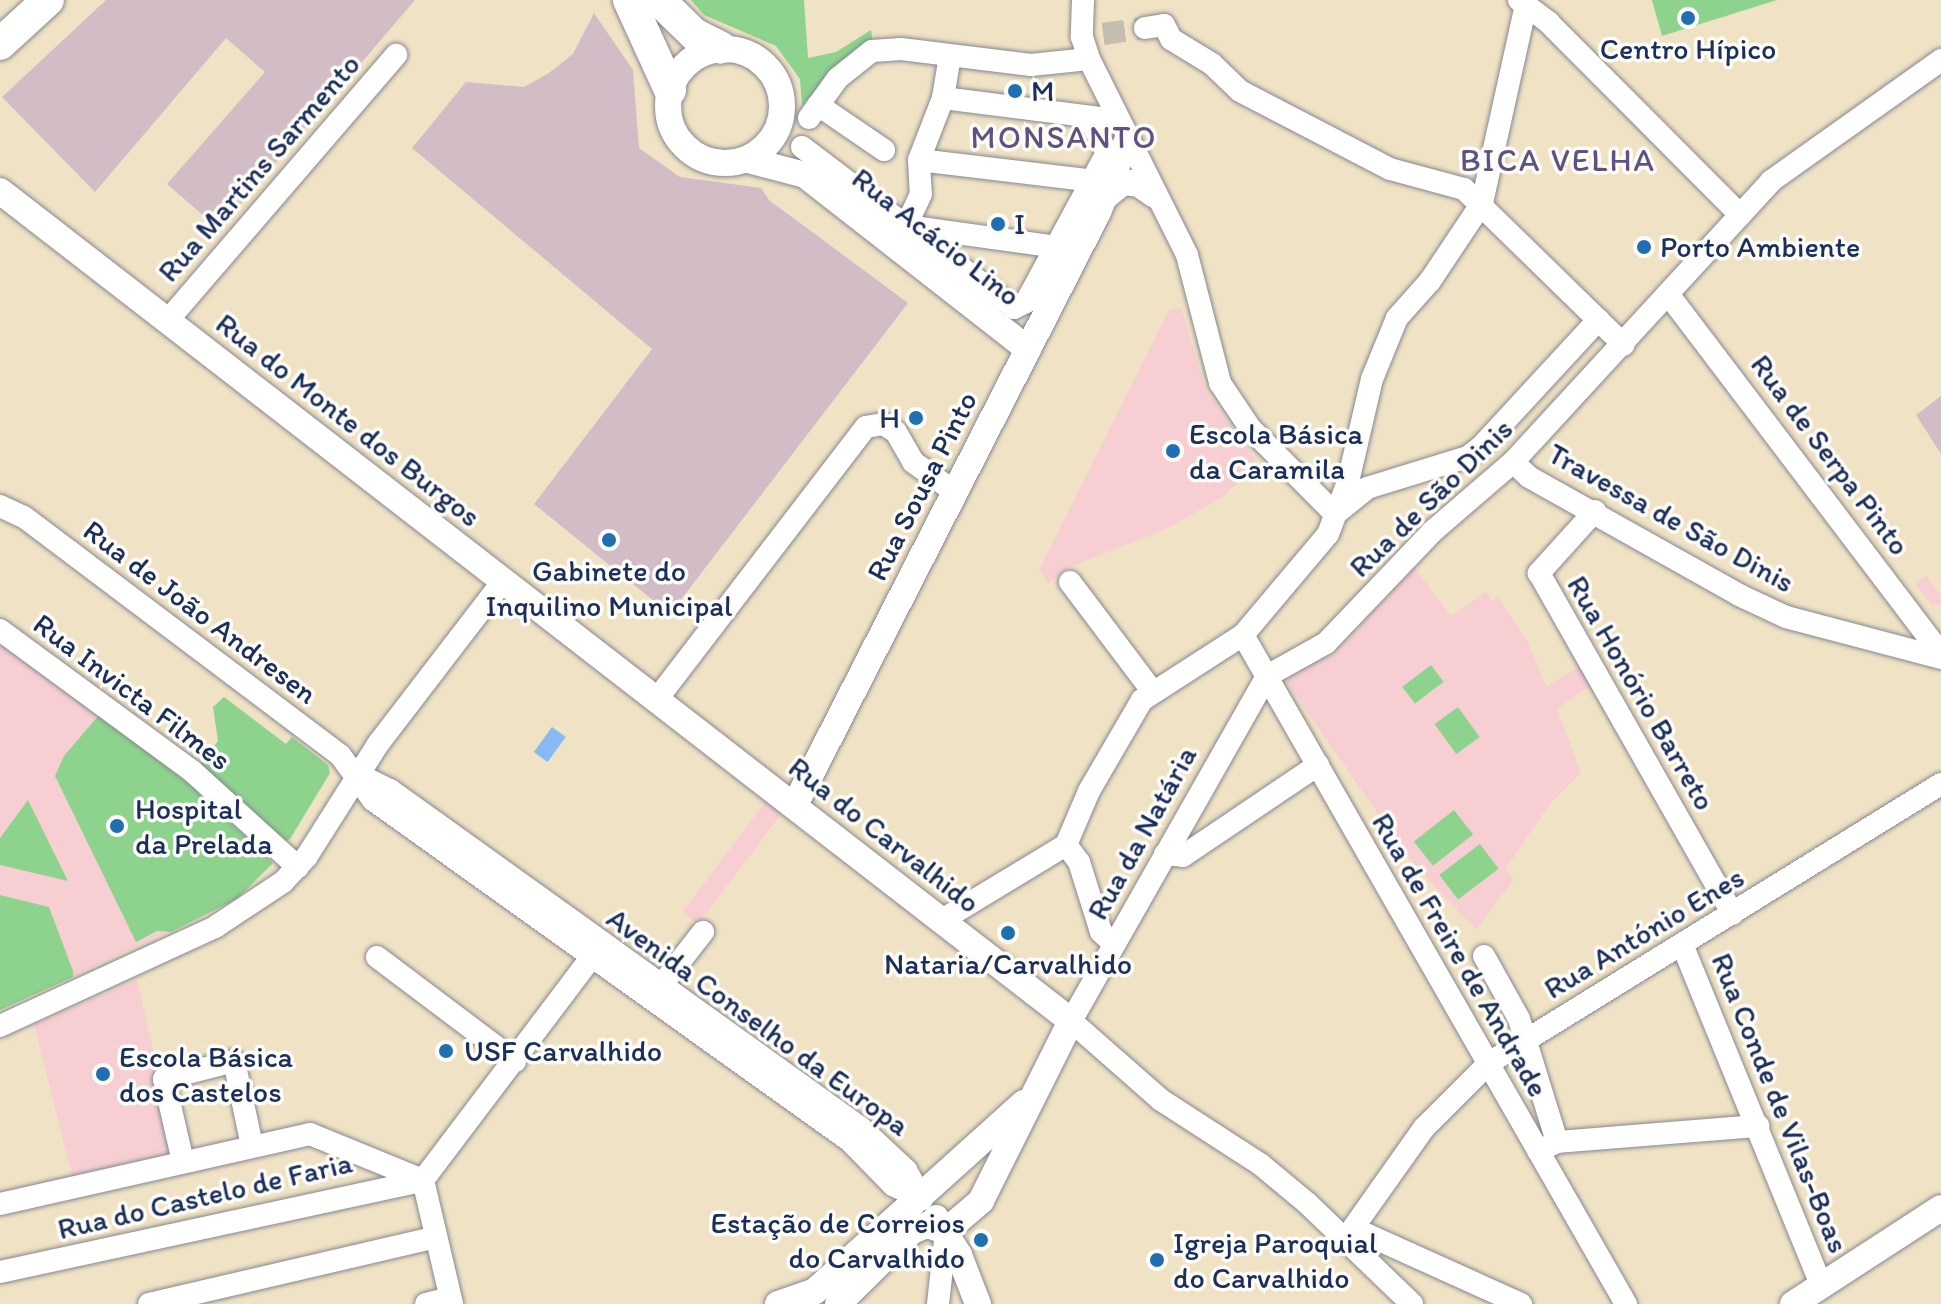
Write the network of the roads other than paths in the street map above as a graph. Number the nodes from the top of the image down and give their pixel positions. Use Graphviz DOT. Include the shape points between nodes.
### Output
graph roads {
  1 [pos="31,0"];
  2 [pos="48,0"];
  3 [pos="1083,0"];
  4 [pos="1524,2"];
  5 [pos="635,5"];
  6 [pos="1145,28"];
  7 [pos="0,38"];
  8 [pos="0,44"];
  9 [pos="721,48"];
  10 [pos="396,55"];
  11 [pos="950,56"];
  12 [pos="1089,59"];
  13 [pos="1941,60"];
  14 [pos="670,90"];
  15 [pos="943,98"];
  16 [pos="1115,116"];
  17 [pos="1090,119"];
  18 [pos="781,121"];
  19 [pos="1127,141"];
  20 [pos="802,147"];
  21 [pos="884,150"];
  22 [pos="748,160"];
  23 [pos="919,160"];
  24 [pos="805,175"];
  25 [pos="1042,175"];
  26 [pos="1100,189"];
  27 [pos="0,191"];
  28 [pos="1155,195"];
  29 [pos="1482,203"];
  30 [pos="1080,208"];
  31 [pos="1740,215"];
  32 [pos="906,226"];
  33 [pos="1057,247"];
  34 [pos="1668,294"];
  35 [pos="168,320"];
  36 [pos="1598,320"];
  37 [pos="1624,345"];
  38 [pos="1028,349"];
  39 [pos="1513,462"];
  40 [pos="955,492"];
  41 [pos="0,506"];
  42 [pos="1595,511"];
  43 [pos="1335,514"];
  44 [pos="503,581"];
  45 [pos="1070,582"];
  46 [pos="0,630"];
  47 [pos="1243,635"];
  48 [pos="1938,645"];
  49 [pos="1267,676"];
  50 [pos="1152,691"];
  51 [pos="657,699"];
  52 [pos="1318,765"];
  53 [pos="357,774"];
  54 [pos="1941,784"];
  55 [pos="795,805"];
  56 [pos="1066,845"];
  57 [pos="1165,854"];
  58 [pos="298,867"];
  59 [pos="1733,914"];
  60 [pos="942,920"];
  61 [pos="703,932"];
  62 [pos="1114,944"];
  63 [pos="1682,944"];
  64 [pos="596,952"];
  65 [pos="1484,956"];
  66 [pos="377,957"];
  67 [pos="660,987"];
  68 [pos="1071,1021"];
  69 [pos="0,1026"];
  70 [pos="1527,1040"];
  71 [pos="515,1061"];
  72 [pos="1489,1063"];
  73 [pos="1029,1099"];
  74 [pos="1758,1126"];
  75 [pos="252,1146"];
  76 [pos="1547,1146"];
  77 [pos="183,1162"];
  78 [pos="423,1180"];
  79 [pos="922,1199"];
  80 [pos="0,1204"];
  81 [pos="1941,1208"];
  82 [pos="946,1231"];
  83 [pos="436,1237"];
  84 [pos="1346,1238"];
  85 [pos="0,1272"];
  86 [pos="1821,1285"];
  87 [pos="451,1301"];
  88 [pos="807,1301"];
  89 [pos="149,1304"];
  90 [pos="426,1304"];
  91 [pos="938,1304"];
  92 [pos="952,1304"];
  93 [pos="971,1304"];
  94 [pos="978,1304"];
  95 [pos="1412,1304"];
  96 [pos="1521,1304"];
  97 [pos="1626,1304"];
  98 [pos="1793,1304"];
  1 -- 7 [label="highway"];
  2 -- 8 [label="highway"];
  3 -- 12 [label="street" via="1092,35"];
  4 -- 29 [label="street"];
  4 -- 31 [label="street"];
  5 -- 9 [label="highway"];
  5 -- 14 [label="highway"];
  6 -- 29 [label="street" via="1164,25 1171,39 1212,64 1240,91 1390,169 1464,189"];
  9 -- 14 [label="main road" via="689,61"];
  9 -- 18 [label="main road" via="756,57 770,69 779,85"];
  10 -- 35 [label="street, Rua Martins Sarmento"];
  11 -- 12 [label="street" via="1048,66"];
  11 -- 15 [label="street"];
  11 -- 21 [label="street" via="872,51 838,78 813,112"];
  12 -- 16 [label="street"];
  13 -- 31 [label="street, Rua de São Dinis" via="1771,181"];
  14 -- 22 [label="main road" via="672,128 682,144 715,163"];
  15 -- 17 [label="street"];
  15 -- 23 [label="street"];
  16 -- 17 [label="street"];
  16 -- 19 [label="street"];
  17 -- 26 [label="street" via="1107,153"];
  18 -- 22 [label="main road" via="765,148"];
  18 -- 24 [label="main road, Rua Acácio Lino"];
  19 -- 26 [label="main road, Rua Sousa Pinto"];
  19 -- 28 [label="street"];
  20 -- 32 [label="street"];
  22 -- 24 [label="main road, Rua Acácio Lino"];
  23 -- 25 [label="street"];
  23 -- 32 [label="street" via="921,194"];
  24 -- 38 [label="main road, Rua Acácio Lino"];
  25 -- 26 [label="street"];
  25 -- 30 [label="street"];
  26 -- 28 [label="main road" via="1123,182 1139,184"];
  26 -- 30 [label="street"];
  26 -- 38 [label="main road, Rua Sousa Pinto"];
  27 -- 35 [label="main road, Rua do Monte dos Burgos"];
  28 -- 43 [label="street" via="1187,255 1220,383 1250,428"];
  29 -- 36 [label="street"];
  29 -- 43 [label="street" via="1430,281 1397,318 1376,366"];
  30 -- 33 [label="street"];
  31 -- 34 [label="street, Rua de São Dinis"];
  32 -- 33 [label="street"];
  32 -- 33 [label="street" via="1014,308 1026,302"];
  34 -- 37 [label="street, Rua de São Dinis"];
  34 -- 48 [label="street, Rua de Serpa Pinto"];
  35 -- 44 [label="main road, Rua do Monte dos Burgos"];
  36 -- 37 [label="street"];
  36 -- 43 [label="street, Rua de São Dinis" via="1468,457 1367,488"];
  37 -- 39 [label="street, Rua de São Dinis"];
  38 -- 40 [label="main road, Rua Sousa Pinto"];
  39 -- 42 [label="street, Travessa de São Dinis"];
  39 -- 49 [label="street, Rua de São Dinis" via="1433,531 1326,643"];
  40 -- 51 [label="street" via="913,462 896,432 883,424 866,427"];
  40 -- 55 [label="main road, Rua Sousa Pinto"];
  41 -- 53 [label="street, Rua de João Andresen" via="49,536 335,750"];
  42 -- 48 [label="street, Travessa de São Dinis" via="1696,572 1786,617"];
  42 -- 59 [label="street, Rua Honório Barreto" via="1539,573"];
  43 -- 47 [label="street" via="1328,534"];
  44 -- 51 [label="main road, Rua do Monte dos Burgos"];
  44 -- 53 [label="street"];
  45 -- 50 [label="street"];
  46 -- 58 [label="street, Rua Invicta Filmes" via="192,771"];
  47 -- 49 [label="street, Rua de Freire de Andrade"];
  47 -- 50 [label="street"];
  49 -- 52 [label="street, Rua de Freire de Andrade"];
  49 -- 57 [label="street, Rua da Natária"];
  50 -- 56 [label="street" via="1106,759"];
  51 -- 55 [label="main road, Rua do Carvalhido"];
  52 -- 57 [label="street" via="1183,856"];
  52 -- 72 [label="street, Rua de Freire de Andrade"];
  53 -- 58 [label="street"];
  53 -- 64 [label="street, Avenida Conselho da Europa" via="373,800"];
  54 -- 59 [label="street, Rua António Enes"];
  55 -- 60 [label="main road, Rua do Carvalhido"];
  56 -- 60 [label="street"];
  56 -- 62 [label="street" via="1079,862 1101,932"];
  57 -- 62 [label="street, Rua da Natária"];
  58 -- 69 [label="street" via="215,927"];
  59 -- 63 [label="street, Rua António Enes"];
  60 -- 68 [label="main road, Rua do Carvalhido"];
  61 -- 67 [label="street"];
  62 -- 68 [label="street, Rua da Natária"];
  63 -- 70 [label="street, Rua António Enes"];
  63 -- 74 [label="street, Rua Conde de Vilas-Boas"];
  64 -- 67 [label="street, Avenida Conselho da Europa"];
  64 -- 71 [label="street"];
  64 -- 79 [label="street, Avenida Conselho da Europa" via="850,1141 893,1185"];
  65 -- 70 [label="street"];
  66 -- 71 [label="street"];
  67 -- 79 [label="street, Avenida Conselho da Europa" via="861,1128 906,1170"];
  68 -- 73 [label="main road"];
  68 -- 84 [label="street" via="1161,1100 1260,1164"];
  70 -- 72 [label="street, Rua António Enes"];
  70 -- 76 [label="street"];
  71 -- 78 [label="street"];
  72 -- 76 [label="street, Rua de Freire de Andrade"];
  72 -- 84 [label="street, Rua António Enes" via="1424,1128"];
  73 -- 79 [label="main road"];
  73 -- 82 [label="main road" via="981,1201"];
  74 -- 76 [label="street"];
  74 -- 86 [label="street, Rua Conde de Vilas-Boas"];
  75 -- 77 [label="street"];
  75 -- 77 [label="street" via="234,1061 164,1079"];
  75 -- 78 [label="street" via="310,1134"];
  76 -- 97 [label="street, Rua de Freire de Andrade"];
  77 -- 80 [label="street"];
  78 -- 83 [label="street"];
  78 -- 85 [label="street, Rua do Castelo de Faria"];
  79 -- 82 [label="main road"];
  79 -- 88 [label="main road"];
  81 -- 86 [label="main road"];
  82 -- 88 [label="main road" via="927,1225 912,1231"];
  82 -- 91 [label="street"];
  82 -- 94 [label="main road"];
  83 -- 87 [label="street"];
  83 -- 89 [label="street"];
  84 -- 95 [label="street"];
  84 -- 96 [label="street" via="1368,1235"];
  86 -- 98 [label="main road"];
  87 -- 90 [label="street"];
  92 -- 93 [label="street"];
}
